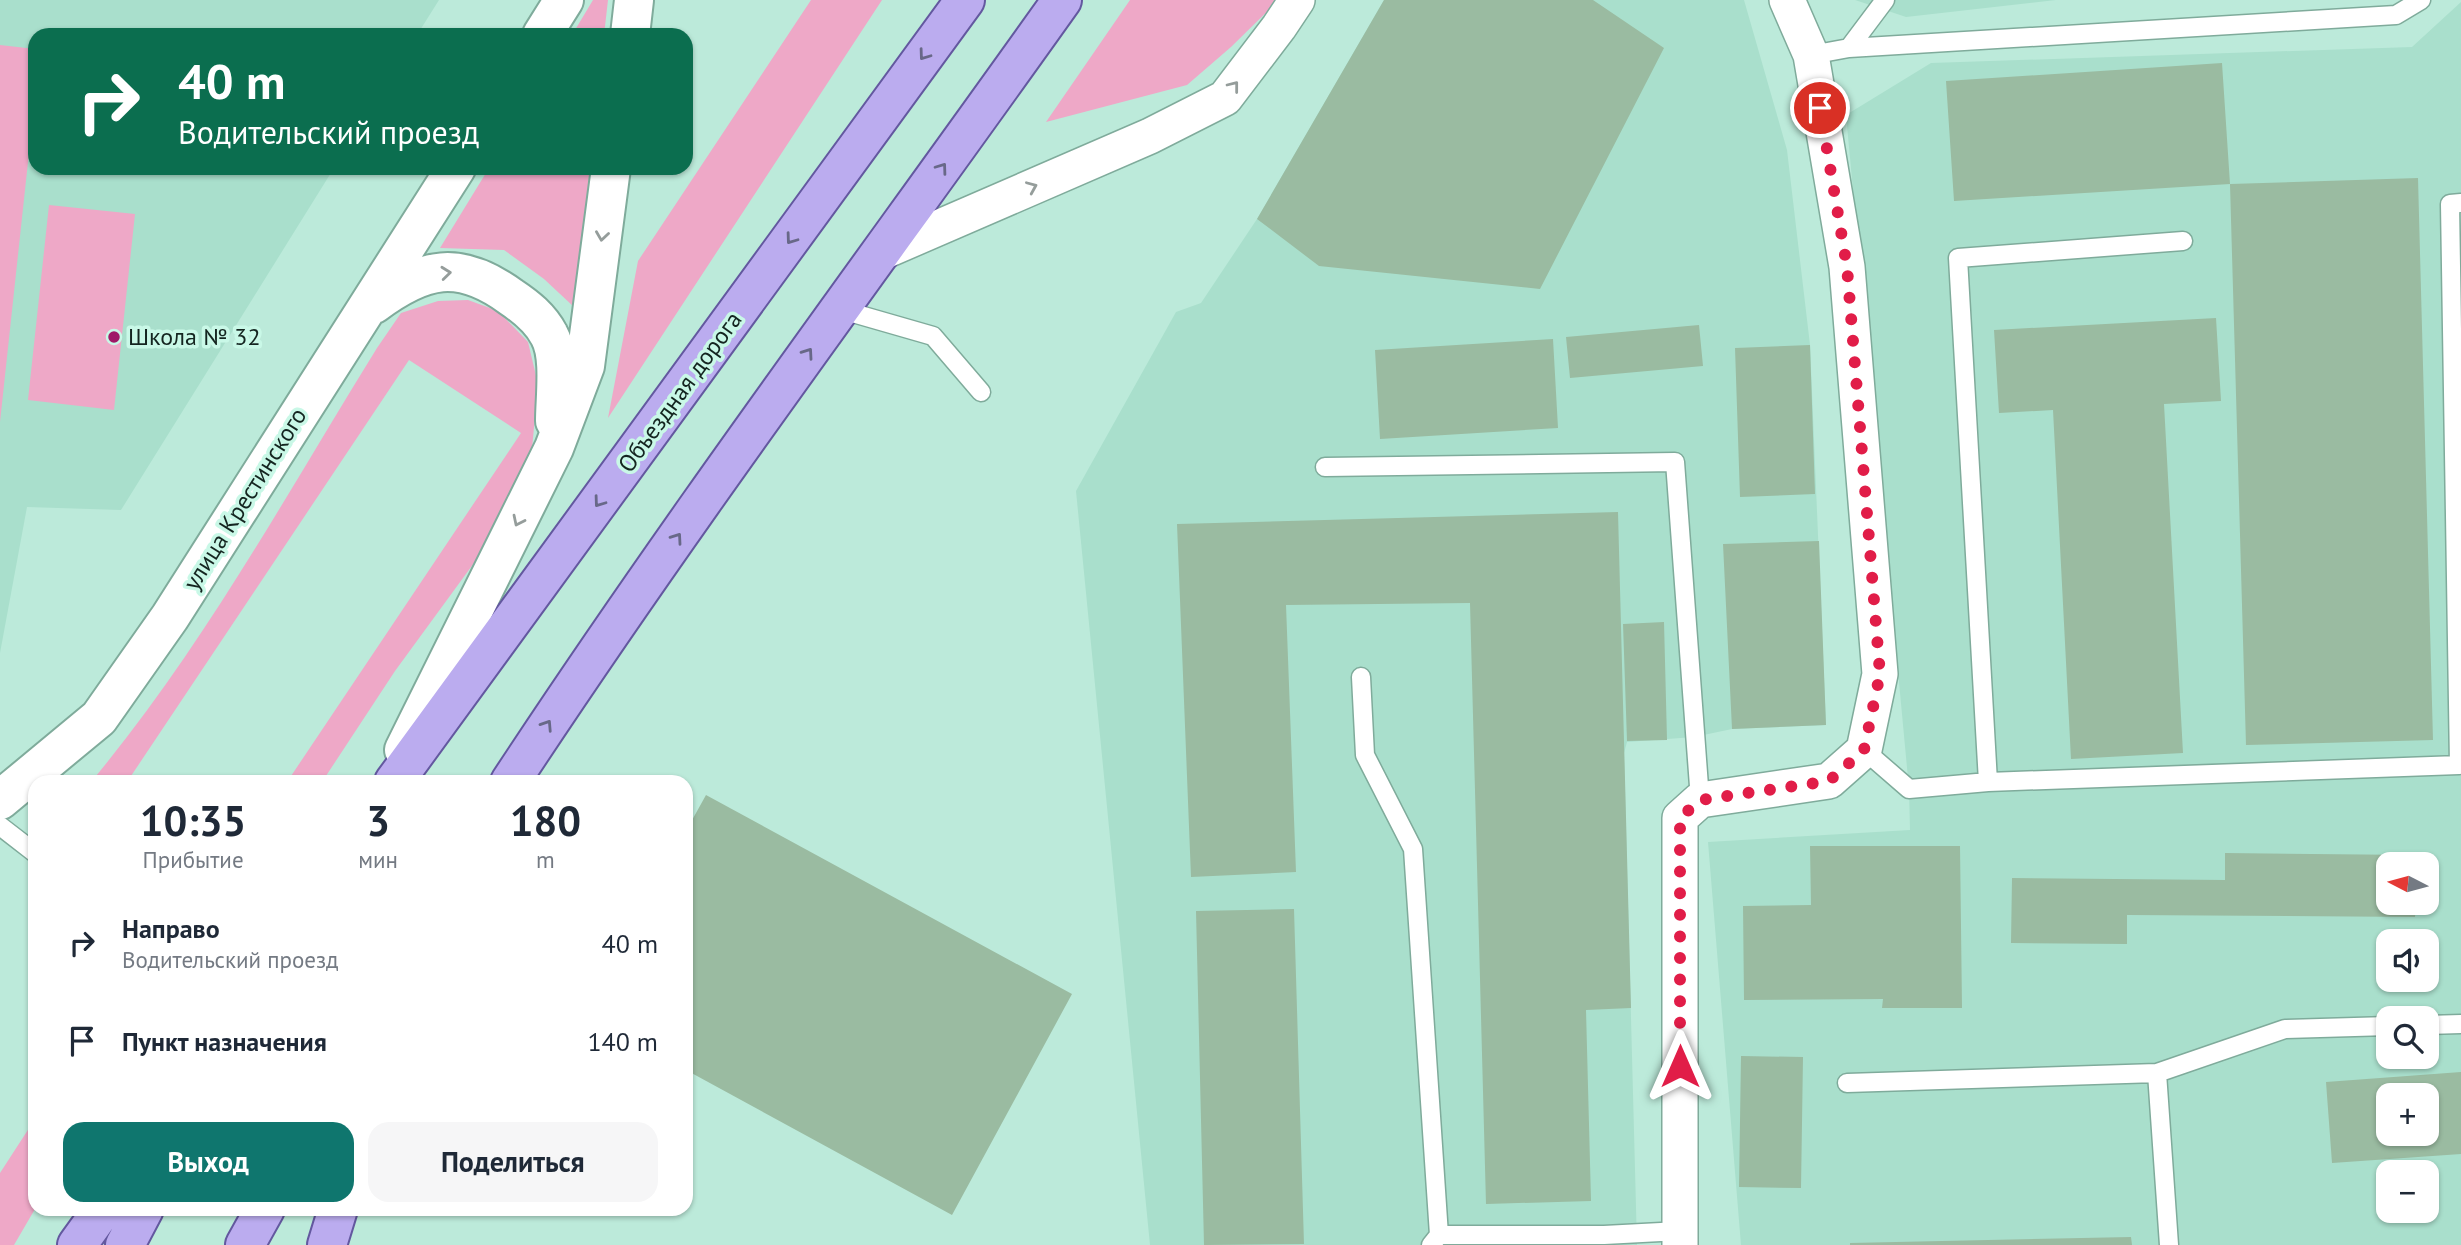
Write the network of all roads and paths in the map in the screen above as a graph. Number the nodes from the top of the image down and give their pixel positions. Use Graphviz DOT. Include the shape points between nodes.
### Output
graph roads {
  1 [pos="564,0"];
  2 [pos="634,0"];
  3 [pos="965,0"];
  4 [pos="1062,0"];
  5 [pos="1297,0"];
  6 [pos="1787,0"];
  7 [pos="1885,0"];
  8 [pos="2421,0"];
  9 [pos="546,28"];
  10 [pos="631,28"];
  11 [pos="1849,47"];
  12 [pos="1811,55"];
  13 [pos="451,175"];
  14 [pos="610,175"];
  15 [pos="2461,203"];
  16 [pos="2183,241"];
  17 [pos="880,253"];
  18 [pos="839,309"];
  19 [pos="364,311"];
  20 [pos="981,392"];
  21 [pos="2457,403"];
  22 [pos="554,448"];
  23 [pos="1325,467"];
  24 [pos="1361,677"];
  25 [pos="1864,750"];
  26 [pos="30,775"];
  27 [pos="391,775"];
  28 [pos="399,775"];
  29 [pos="515,775"];
  30 [pos="28,777"];
  31 [pos="1988,782"];
  32 [pos="0,800"];
  33 [pos="1700,800"];
  34 [pos="0,826"];
  35 [pos="28,848"];
  36 [pos="2461,1024"];
  37 [pos="2439,1025"];
  38 [pos="2376,1026"];
  39 [pos="2157,1073"];
  40 [pos="1847,1083"];
  41 [pos="98,1216"];
  42 [pos="140,1216"];
  43 [pos="261,1216"];
  44 [pos="336,1216"];
  45 [pos="1680,1238"];
  46 [pos="1435,1240"];
  47 [pos="1506,1240"];
  48 [pos="78,1245"];
  49 [pos="125,1245"];
  50 [pos="245,1245"];
  51 [pos="327,1245"];
  52 [pos="2169,1245"];
  1 -- 9 [label="street"];
  2 -- 10 [label="street"];
  3 -- 28 [label="main road, Объездная дорога, one-way"];
  17 -- 4 [label="main road, one-way"];
  17 -- 5 [label="street, one-way" via="1150,136 1225,97"];
  6 -- 12 [label="street"];
  7 -- 11 [label="lane"];
  8 -- 11 [label="lane" via="2396,15"];
  11 -- 12 [label="lane"];
  12 -- 25 [label="street" via="1847,267 1880,674"];
  13 -- 19 [label="street, улица Крестинского"];
  14 -- 22 [label="street, one-way" via="585,366"];
  15 -- 21 [label="lane" via="2450,204"];
  16 -- 31 [label="lane" via="1958,258"];
  17 -- 18 [label="main road"];
  18 -- 20 [label="lane" via="933,336"];
  29 -- 18 [label="main road, one-way"];
  19 -- 22 [label="street, one-way" via="420,275 457,271 483,278 532,312 551,337 556,370"];
  19 -- 26 [label="street, улица Крестинского" via="170,617 99,718"];
  21 -- 31 [label="lane" via="2459,765"];
  22 -- 27 [label="street, one-way"];
  23 -- 33 [label="lane" via="1675,462"];
  24 -- 46 [label="lane" via="1365,755 1413,849"];
  25 -- 31 [label="lane" via="1909,789"];
  25 -- 33 [label="street" via="1829,781"];
  30 -- 32 [label="street, улица Крестинского"];
  33 -- 45 [label="street" via="1680,818"];
  34 -- 35 [label="lane"];
  36 -- 37 [label="lane"];
  38 -- 39 [label="lane" via="2285,1029"];
  39 -- 40 [label="lane"];
  39 -- 52 [label="lane"];
  41 -- 48 [label="main road"];
  42 -- 49 [label="main road"];
  43 -- 50 [label="main road"];
  44 -- 51 [label="main road"];
  45 -- 47 [label="lane"];
  46 -- 47 [label="lane"];
}
